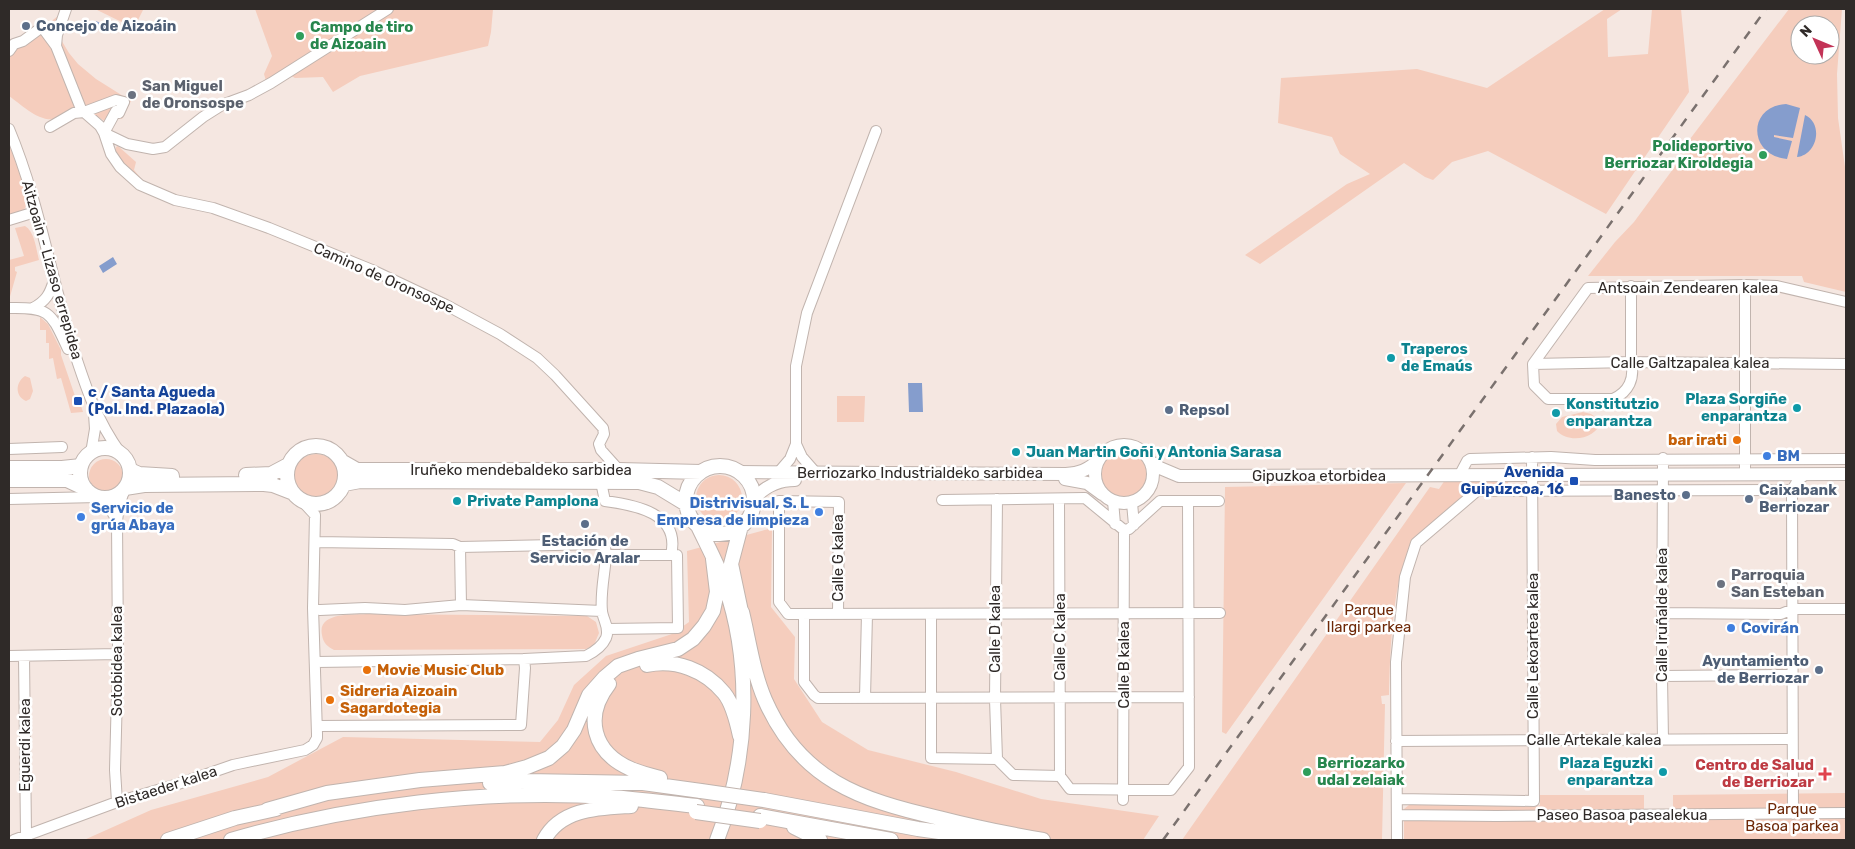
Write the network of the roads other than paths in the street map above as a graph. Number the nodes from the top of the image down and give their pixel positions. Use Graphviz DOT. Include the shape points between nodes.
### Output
graph roads {
  1 [pos="66,9"];
  2 [pos="388,9"];
  3 [pos="56,46"];
  4 [pos="9,51"];
  5 [pos="84,112"];
  6 [pos="50,127"];
  7 [pos="9,129"];
  8 [pos="876,131"];
  9 [pos="104,132"];
  10 [pos="35,212"];
  11 [pos="9,220"];
  12 [pos="54,280"];
  13 [pos="1745,285"];
  14 [pos="1631,286"];
  15 [pos="1846,302"];
  16 [pos="60,307"];
  17 [pos="9,308"];
  18 [pos="39,308"];
  19 [pos="1631,362"];
  20 [pos="1745,363"];
  21 [pos="1533,364"];
  22 [pos="1846,364"];
  23 [pos="79,367"];
  24 [pos="94,410"];
  25 [pos="796,444"];
  26 [pos="62,447"];
  27 [pos="9,449"];
  28 [pos="91,453"];
  29 [pos="121,454"];
  30 [pos="1532,457"];
  31 [pos="1663,458"];
  32 [pos="1745,459"];
  33 [pos="1770,459"];
  34 [pos="1846,459"];
  35 [pos="1098,461"];
  36 [pos="343,462"];
  37 [pos="1150,462"];
  38 [pos="288,465"];
  39 [pos="81,466"];
  40 [pos="9,468"];
  41 [pos="130,470"];
  42 [pos="619,470"];
  43 [pos="701,472"];
  44 [pos="739,472"];
  45 [pos="778,472"];
  46 [pos="816,473"];
  47 [pos="1745,474"];
  48 [pos="1770,474"];
  49 [pos="1846,474"];
  50 [pos="1532,475"];
  51 [pos="1663,475"];
  52 [pos="1805,475"];
  53 [pos="1178,476"];
  54 [pos="1459,476"];
  55 [pos="9,480"];
  56 [pos="601,482"];
  57 [pos="344,484"];
  58 [pos="1150,487"];
  59 [pos="126,488"];
  60 [pos="86,489"];
  61 [pos="1792,490"];
  62 [pos="1532,491"];
  63 [pos="1662,491"];
  64 [pos="291,492"];
  65 [pos="1102,494"];
  66 [pos="99,497"];
  67 [pos="9,499"];
  68 [pos="754,499"];
  69 [pos="997,499"];
  70 [pos="1059,499"];
  71 [pos="942,500"];
  72 [pos="1188,501"];
  73 [pos="1219,501"];
  74 [pos="303,502"];
  75 [pos="1113,502"];
  76 [pos="1132,503"];
  77 [pos="686,504"];
  78 [pos="117,520"];
  79 [pos="1115,524"];
  80 [pos="1134,525"];
  81 [pos="698,526"];
  82 [pos="741,526"];
  83 [pos="1124,530"];
  84 [pos="315,542"];
  85 [pos="460,547"];
  86 [pos="606,555"];
  87 [pos="671,555"];
  88 [pos="713,559"];
  89 [pos="461,605"];
  90 [pos="313,608"];
  91 [pos="1793,609"];
  92 [pos="1846,609"];
  93 [pos="602,611"];
  94 [pos="742,612"];
  95 [pos="1188,613"];
  96 [pos="1220,613"];
  97 [pos="1662,613"];
  98 [pos="804,614"];
  99 [pos="838,614"];
  100 [pos="867,614"];
  101 [pos="931,614"];
  102 [pos="995,614"];
  103 [pos="1060,614"];
  104 [pos="1124,614"];
  105 [pos="607,629"];
  106 [pos="118,654"];
  107 [pos="9,656"];
  108 [pos="24,656"];
  109 [pos="524,659"];
  110 [pos="316,662"];
  111 [pos="1792,675"];
  112 [pos="1662,676"];
  113 [pos="1189,697"];
  114 [pos="865,698"];
  115 [pos="931,698"];
  116 [pos="1061,698"];
  117 [pos="1124,698"];
  118 [pos="995,699"];
  119 [pos="317,726"];
  120 [pos="740,736"];
  121 [pos="1792,739"];
  122 [pos="1534,740"];
  123 [pos="1664,740"];
  124 [pos="1396,741"];
  125 [pos="997,759"];
  126 [pos="1060,776"];
  127 [pos="702,791"];
  128 [pos="1123,795"];
  129 [pos="1397,799"];
  130 [pos="117,802"];
  131 [pos="696,809"];
  132 [pos="267,810"];
  133 [pos="1846,813"];
  134 [pos="1793,814"];
  135 [pos="1397,815"];
  136 [pos="764,818"];
  137 [pos="26,835"];
  138 [pos="14,840"];
  139 [pos="168,840"];
  140 [pos="231,840"];
  141 [pos="544,840"];
  142 [pos="717,840"];
  143 [pos="723,840"];
  144 [pos="820,840"];
  145 [pos="891,840"];
  146 [pos="997,840"];
  147 [pos="1044,840"];
  148 [pos="1397,840"];
  1 -- 3 [label="street"];
  2 -- 9 [label="street" via="271,83 222,105 160,149 127,144"];
  3 -- 4 [label="street" via="42,27 14,44"];
  3 -- 5 [label="street"];
  5 -- 6 [label="street" via="74,113"];
  5 -- 9 [label="street"];
  5 -- 9 [label="street" via="116,100 124,102 120,113 116,111"];
  7 -- 10 [label="street, Aitzoain - Lizaso errepidea"];
  8 -- 25 [label="street" via="807,313 796,366"];
  9 -- 42 [label="street, Camino de Oronsospe" via="111,154 140,185 175,200 212,208 372,270 446,305 537,358 605,431 599,444 601,450"];
  10 -- 11 [label="street"];
  10 -- 12 [label="street, Aitzoain - Lizaso errepidea"];
  12 -- 16 [label="street, Aitzoain - Lizaso errepidea"];
  12 -- 18 [label="street" via="50,293"];
  13 -- 14 [label="street, Antsoain Zendearen kalea"];
  13 -- 15 [label="street, Antsoain Zendearen kalea" via="1777,286"];
  13 -- 20 [label="street"];
  14 -- 19 [label="street"];
  14 -- 21 [label="street, Antsoain Zendearen kalea" via="1588,288"];
  16 -- 18 [label="street" via="56,311"];
  16 -- 23 [label="street, Aitzoain - Lizaso errepidea"];
  17 -- 18 [label="street"];
  18 -- 23 [label="street" via="54,322"];
  19 -- 20 [label="street, Calle Galtzapalea kalea"];
  19 -- 21 [label="street, Calle Galtzapalea kalea"];
  19 -- 21 [label="street" via="1630,385 1613,399 1548,399 1534,385"];
  20 -- 22 [label="street, Calle Galtzapalea kalea"];
  20 -- 32 [label="street"];
  23 -- 24 [label="street, Aitzoain - Lizaso errepidea"];
  24 -- 28 [label="street"];
  24 -- 29 [label="street"];
  25 -- 45 [label="street" via="790,459"];
  25 -- 46 [label="street"];
  26 -- 27 [label="street"];
  28 -- 29 [label="highway" via="100,448 110,448"];
  28 -- 39 [label="highway"];
  29 -- 41 [label="highway"];
  30 -- 31 [label="street" via="1594,460"];
  30 -- 50 [label="street"];
  30 -- 54 [label="street" via="1470,458"];
  31 -- 32 [label="street"];
  31 -- 51 [label="street"];
  32 -- 33 [label="street"];
  32 -- 47 [label="street"];
  33 -- 34 [label="street"];
  33 -- 48 [label="street"];
  35 -- 37 [label="main road" via="1111,448 1130,445 1138,448"];
  35 -- 46 [label="main road, Berriozarko Industrialdeko sarbidea" via="1088,470 1066,474"];
  35 -- 65 [label="main road" via="1095,478"];
  36 -- 38 [label="highway" via="326,447 313,446 300,450"];
  36 -- 42 [label="highway, Iruñeko mendebaldeko sarbidea" via="358,470"];
  36 -- 57 [label="highway"];
  37 -- 53 [label="main road, Gipuzkoa etorbidea"];
  37 -- 58 [label="main road" via="1153,479"];
  38 -- 41 [label="highway" via="278,472 264,475 174,476 139,474"];
  38 -- 64 [label="highway" via="286,479"];
  39 -- 40 [label="highway"];
  39 -- 60 [label="highway" via="81,478"];
  41 -- 59 [label="highway"];
  42 -- 43 [label="highway, Iruñeko mendebaldeko sarbidea"];
  43 -- 44 [label="highway" via="720,467"];
  43 -- 77 [label="highway" via="689,486"];
  44 -- 45 [label="main road, Berriozarko Industrialdeko sarbidea"];
  44 -- 68 [label="highway" via="751,487"];
  45 -- 46 [label="main road, Berriozarko Industrialdeko sarbidea"];
  47 -- 48 [label="main road, Gipuzkoa etorbidea"];
  47 -- 51 [label="main road, Gipuzkoa etorbidea"];
  48 -- 52 [label="main road, Gipuzkoa etorbidea"];
  49 -- 52 [label="main road, Gipuzkoa etorbidea"];
  50 -- 51 [label="main road, Gipuzkoa etorbidea"];
  50 -- 54 [label="main road, Gipuzkoa etorbidea"];
  50 -- 62 [label="street"];
  51 -- 63 [label="street"];
  52 -- 61 [label="street"];
  53 -- 54 [label="main road, Gipuzkoa etorbidea"];
  53 -- 58 [label="main road, Gipuzkoa etorbidea"];
  55 -- 60 [label="highway" via="67,480"];
  56 -- 57 [label="highway, Iruñeko mendebaldeko sarbidea" via="360,481"];
  56 -- 77 [label="highway, Iruñeko mendebaldeko sarbidea" via="639,482 658,487"];
  56 -- 87 [label="street" via="605,501 641,507 664,522 671,534"];
  57 -- 74 [label="highway" via="328,503 315,505"];
  58 -- 76 [label="main road" via="1145,495"];
  59 -- 64 [label="highway" via="264,484"];
  59 -- 66 [label="highway" via="116,496"];
  59 -- 78 [label="street, Sotobidea kalea"];
  60 -- 66 [label="highway"];
  61 -- 63 [label="street"];
  61 -- 91 [label="street"];
  62 -- 63 [label="street"];
  62 -- 122 [label="street, Calle Lekoartea kalea"];
  62 -- 124 [label="street" via="1477,491 1416,543 1405,577 1396,662"];
  63 -- 97 [label="street, Calle Iruñalde kalea"];
  64 -- 74 [label="highway"];
  65 -- 68 [label="main road, Berriozarko Industrialdeko sarbidea" via="1087,483 1072,479 784,480 773,483"];
  65 -- 75 [label="main road"];
  66 -- 67 [label="street"];
  66 -- 78 [label="street"];
  68 -- 82 [label="highway" via="748,518"];
  69 -- 70 [label="street"];
  69 -- 71 [label="street"];
  69 -- 102 [label="street, Calle D kalea"];
  70 -- 79 [label="street" via="1085,498"];
  70 -- 103 [label="street, Calle C kalea"];
  72 -- 73 [label="street"];
  72 -- 80 [label="street" via="1160,501"];
  72 -- 95 [label="street"];
  74 -- 84 [label="street" via="315,515"];
  75 -- 76 [label="main road"];
  75 -- 79 [label="street"];
  76 -- 80 [label="street"];
  77 -- 81 [label="highway"];
  78 -- 106 [label="street, Sotobidea kalea"];
  79 -- 83 [label="street"];
  80 -- 83 [label="street"];
  81 -- 82 [label="highway" via="719,534"];
  81 -- 88 [label="highway"];
  82 -- 94 [label="highway" via="732,564"];
  83 -- 104 [label="street, Calle B kalea"];
  84 -- 85 [label="street" via="453,544"];
  84 -- 90 [label="street"];
  85 -- 86 [label="street" via="600,544 605,547"];
  85 -- 89 [label="street"];
  86 -- 87 [label="street"];
  86 -- 93 [label="street"];
  87 -- 105 [label="street" via="677,555 678,628"];
  88 -- 120 [label="highway" via="725,585 742,665"];
  88 -- 132 [label="highway" via="717,592 713,611 704,626 678,649 618,666 605,676 588,695 574,730 549,758 505,773 420,780 327,793"];
  89 -- 90 [label="street" via="405,610"];
  89 -- 93 [label="street"];
  90 -- 110 [label="street"];
  91 -- 92 [label="street"];
  91 -- 97 [label="street" via="1781,614"];
  91 -- 111 [label="street"];
  93 -- 105 [label="street"];
  94 -- 143 [label="highway" via="748,667 748,736 742,780"];
  94 -- 147 [label="highway" via="765,700 782,732 816,770 880,803"];
  95 -- 96 [label="street"];
  95 -- 104 [label="street"];
  95 -- 113 [label="street"];
  97 -- 112 [label="street, Calle Iruñalde kalea"];
  98 -- 99 [label="street"];
  98 -- 99 [label="street, Calle G kalea" via="788,614 779,602 780,501 839,502"];
  98 -- 114 [label="street" via="804,682 818,698"];
  99 -- 100 [label="street"];
  100 -- 101 [label="street"];
  100 -- 114 [label="street"];
  101 -- 102 [label="street"];
  101 -- 115 [label="street"];
  102 -- 103 [label="street"];
  102 -- 118 [label="street, Calle D kalea"];
  103 -- 104 [label="street"];
  103 -- 116 [label="street, Calle C kalea"];
  104 -- 117 [label="street, Calle B kalea"];
  105 -- 109 [label="street" via="601,646 586,656"];
  106 -- 108 [label="street"];
  106 -- 130 [label="street, Sotobidea kalea" via="114,770"];
  107 -- 108 [label="street"];
  108 -- 137 [label="street, Eguerdi kalea"];
  109 -- 110 [label="street"];
  109 -- 119 [label="street" via="521,725"];
  110 -- 119 [label="street"];
  111 -- 112 [label="street"];
  111 -- 121 [label="street"];
  112 -- 123 [label="street, Calle Iruñalde kalea"];
  113 -- 117 [label="street"];
  113 -- 128 [label="street" via="1189,767 1171,790"];
  114 -- 115 [label="street"];
  115 -- 118 [label="street"];
  115 -- 125 [label="street" via="931,758"];
  116 -- 117 [label="street"];
  116 -- 118 [label="street"];
  116 -- 126 [label="street, Calle C kalea"];
  117 -- 128 [label="street, Calle B kalea"];
  118 -- 125 [label="street, Calle D kalea"];
  119 -- 130 [label="street, Bistaeder kalea" via="317,738 305,750 233,765"];
  120 -- 127 [label="highway" via="736,717 725,694 695,670 675,663 634,667 612,679 600,695 594,711 594,728 611,757 629,768"];
  120 -- 142 [label="highway" via="736,777"];
  121 -- 123 [label="street, Calle Artekale kalea"];
  121 -- 134 [label="street"];
  122 -- 123 [label="street, Calle Artekale kalea"];
  122 -- 124 [label="street, Calle Artekale kalea"];
  122 -- 129 [label="street, Calle Lekoartea kalea" via="1534,801"];
  124 -- 129 [label="street"];
  125 -- 126 [label="street" via="1013,775"];
  126 -- 128 [label="street" via="1070,789"];
  127 -- 132 [label="highway" via="643,783 526,781 438,785"];
  127 -- 146 [label="highway, bridge"];
  129 -- 135 [label="street"];
  130 -- 137 [label="street, Bistaeder kalea"];
  131 -- 136 [label="highway, bridge"];
  131 -- 140 [label="highway" via="610,797 536,795 465,798 368,809 278,826"];
  131 -- 141 [label="highway" via="632,806 576,812 560,821"];
  132 -- 139 [label="highway"];
  133 -- 134 [label="street, Paseo Basoa pasealekua"];
  134 -- 135 [label="street, Paseo Basoa pasealekua"];
  135 -- 148 [label="street"];
  136 -- 144 [label="highway"];
  136 -- 145 [label="highway"];
  137 -- 138 [label="street, Bistaeder kalea"];
}
